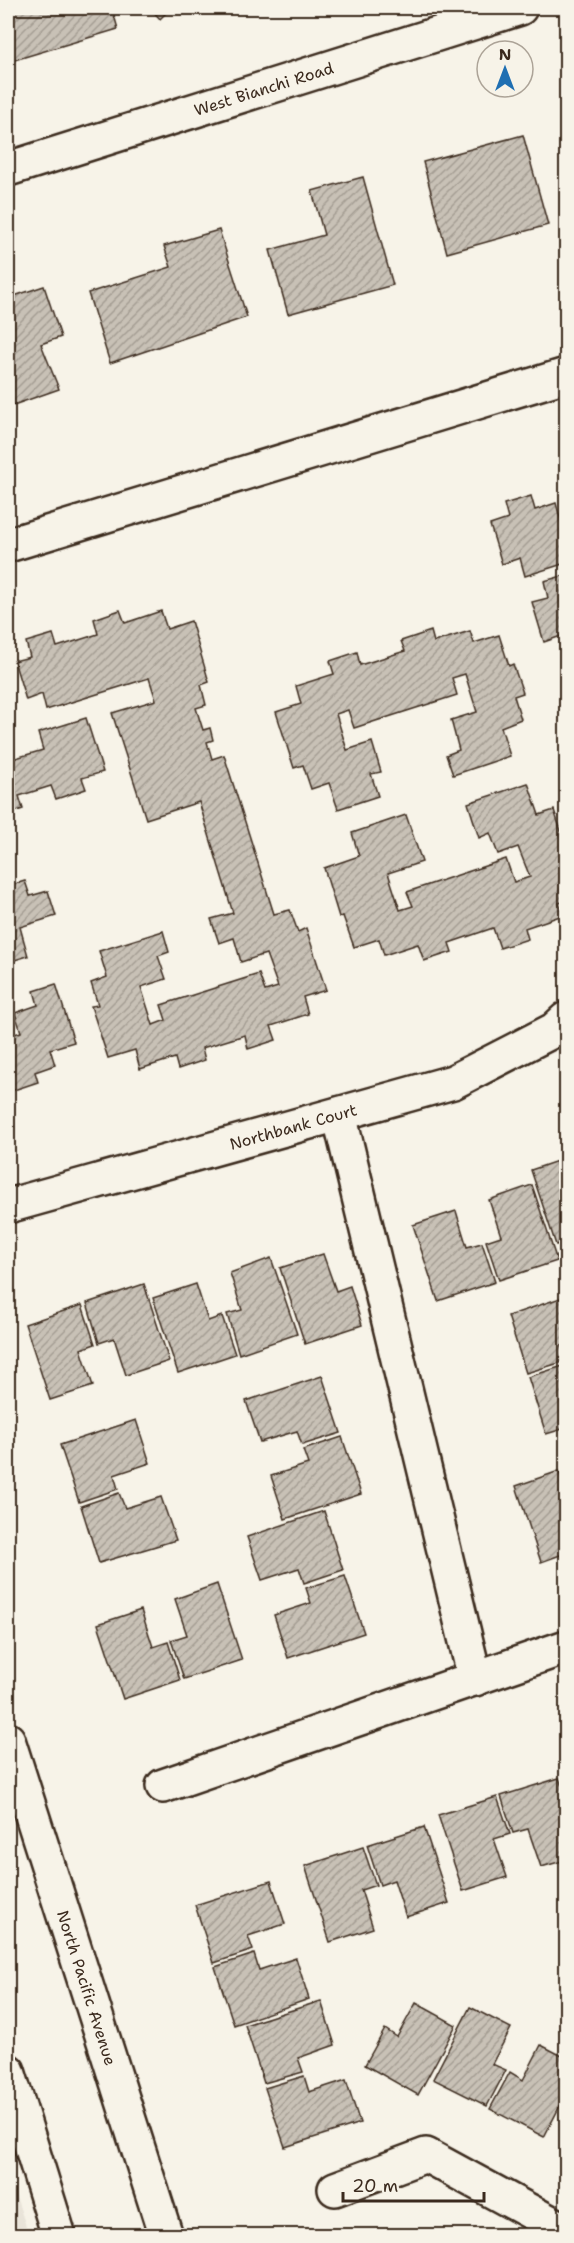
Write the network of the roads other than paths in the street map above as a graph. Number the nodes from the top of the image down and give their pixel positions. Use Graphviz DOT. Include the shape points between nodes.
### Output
graph roads {
  1 [pos="520,8"];
  2 [pos="8,169"];
  3 [pos="567,375"];
  4 [pos="8,545"];
  5 [pos="567,1019"];
  6 [pos="339,1114"];
  7 [pos="8,1206"];
  8 [pos="567,1647"];
  9 [pos="475,1679"];
  10 [pos="8,1740"];
  11 [pos="163,1786"];
  12 [pos="8,2071"];
  13 [pos="335,2189"];
  14 [pos="567,2231"];
  15 [pos="59,2235"];
  16 [pos="166,2235"];
  1 -- 2 [label="street, West Bianchi Road"];
  3 -- 4 [label="street"];
  5 -- 6 [label="street, Northbank Court" via="554,1030 453,1082"];
  6 -- 7 [label="street, Northbank Court"];
  6 -- 9 [label="street"];
  8 -- 9 [label="street"];
  9 -- 11 [label="street"];
  10 -- 16 [label="street, North Pacific Avenue"];
  12 -- 15 [label="street"];
  13 -- 14 [label="street" via="426,2155"];
}
